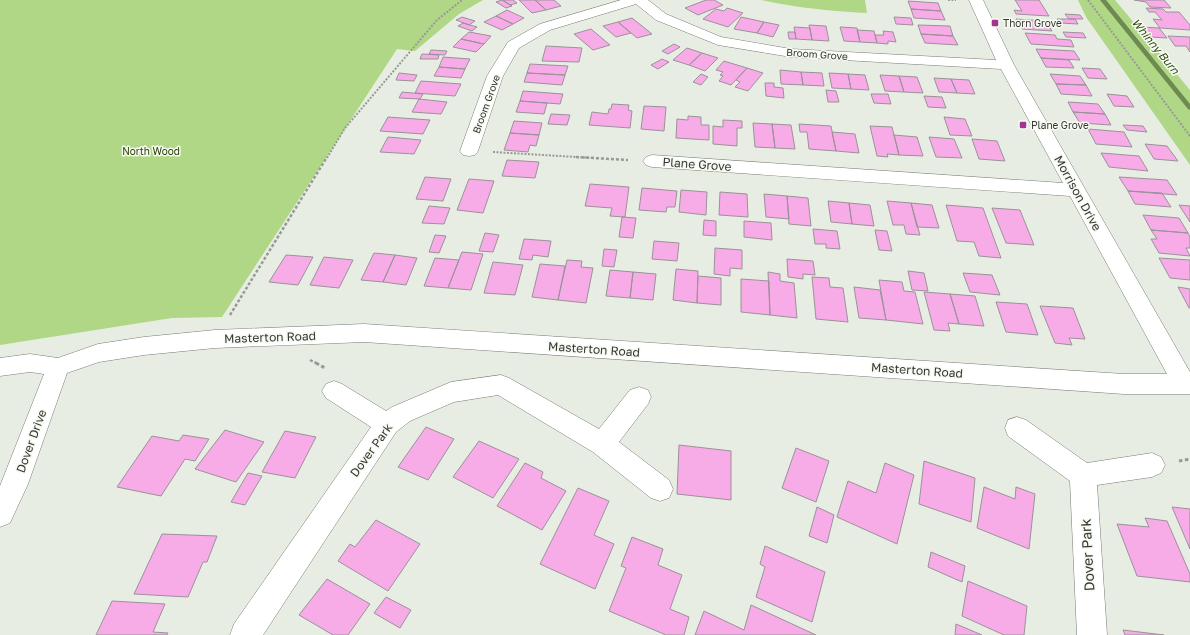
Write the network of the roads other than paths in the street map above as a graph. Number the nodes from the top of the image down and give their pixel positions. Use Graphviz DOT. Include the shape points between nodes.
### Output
graph roads {
  1 [pos="634,0"];
  2 [pos="639,0"];
  3 [pos="976,0"];
  4 [pos="1006,65"];
  5 [pos="469,151"];
  6 [pos="652,161"];
  7 [pos="1076,190"];
  8 [pos="0,367"];
  9 [pos="58,367"];
  10 [pos="1187,383"];
  11 [pos="334,391"];
  12 [pos="639,397"];
  13 [pos="387,424"];
  14 [pos="1016,428"];
  15 [pos="602,444"];
  16 [pos="1152,465"];
  17 [pos="1083,475"];
  18 [pos="660,489"];
  19 [pos="0,514"];
  20 [pos="245,635"];
  21 [pos="1092,635"];
  1 -- 5 [label="street, Broom Grove" via="545,27 514,45 495,76"];
  2 -- 4 [label="street, Broom Grove" via="661,17 718,41 791,53"];
  3 -- 4 [label="street, Morrison Drive"];
  4 -- 7 [label="street, Morrison Drive"];
  6 -- 7 [label="street, Plane Grove"];
  7 -- 10 [label="street, Morrison Drive"];
  8 -- 9 [label="street, Masterton Road" via="30,363"];
  9 -- 10 [label="street, Masterton Road" via="98,353 144,346 215,339 364,333 1124,384"];
  9 -- 19 [label="street, Dover Drive" via="15,484"];
  11 -- 13 [label="street"];
  12 -- 15 [label="street"];
  13 -- 15 [label="street, Dover Park" via="401,414 451,392 501,385"];
  13 -- 20 [label="street, Dover Park"];
  14 -- 17 [label="street"];
  15 -- 18 [label="street, Dover Park"];
  16 -- 17 [label="street"];
  17 -- 21 [label="street, Dover Park"];
}
